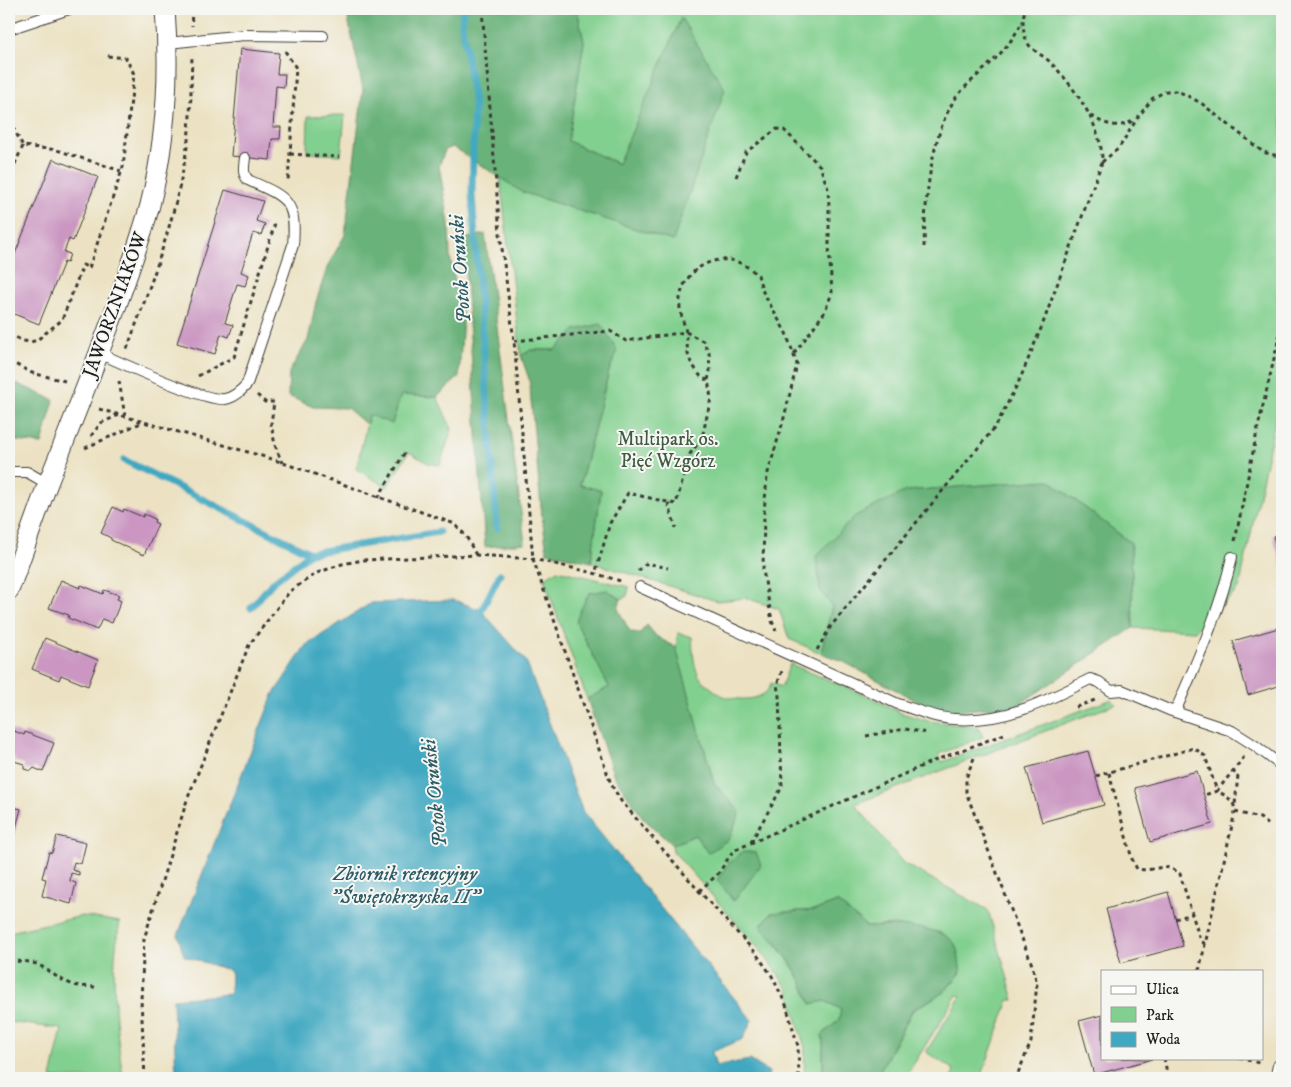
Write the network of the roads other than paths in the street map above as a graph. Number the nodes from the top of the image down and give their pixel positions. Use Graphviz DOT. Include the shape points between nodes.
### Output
graph roads {
  1 [pos="69,9"];
  2 [pos="165,9"];
  3 [pos="9,29"];
  4 [pos="322,36"];
  5 [pos="168,43"];
  6 [pos="245,158"];
  7 [pos="100,353"];
  8 [pos="9,472"];
  9 [pos="48,484"];
  10 [pos="1232,557"];
  11 [pos="640,587"];
  12 [pos="9,590"];
  13 [pos="1175,712"];
  14 [pos="1282,766"];
  15 [pos="1282,1068"];
  16 [pos="1280,1078"];
  1 -- 3 [label="lane"];
  2 -- 5 [label="street, JAWORZNIAKÓW"];
  4 -- 5 [label="lane" via="244,35"];
  5 -- 7 [label="street, JAWORZNIAKÓW" via="165,112 150,203 137,250"];
  6 -- 7 [label="lane" via="244,173 248,180 282,197 289,204 295,225 293,245 246,384 240,392 224,399 214,398 176,386"];
  7 -- 9 [label="street, JAWORZNIAKÓW"];
  8 -- 9 [label="lane" via="27,472"];
  9 -- 12 [label="street, JAWORZNIAKÓW"];
  10 -- 13 [label="lane" via="1208,634"];
  11 -- 13 [label="lane" via="898,704 933,716 976,720 1008,714 1044,703 1090,679 1111,691 1122,690"];
  13 -- 14 [label="lane" via="1232,731"];
  15 -- 16 [label="street"];
}
